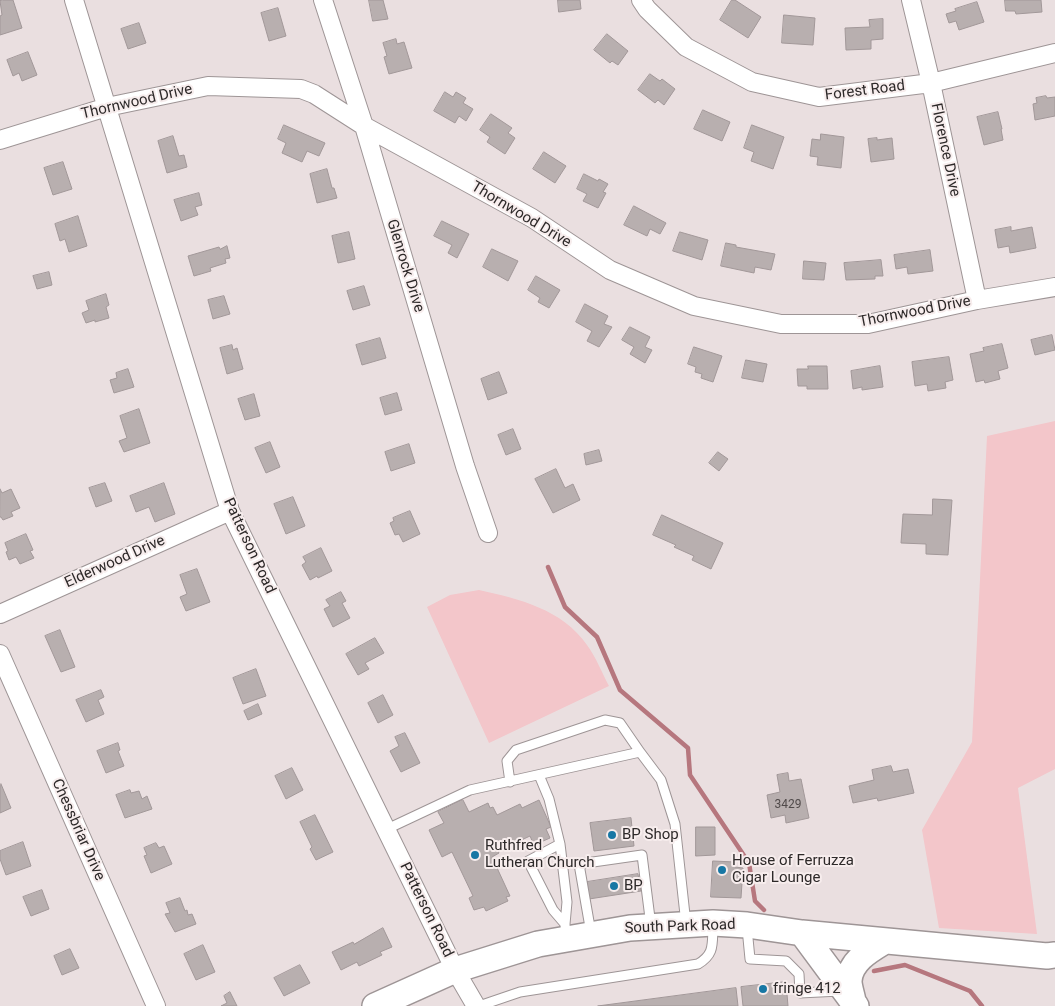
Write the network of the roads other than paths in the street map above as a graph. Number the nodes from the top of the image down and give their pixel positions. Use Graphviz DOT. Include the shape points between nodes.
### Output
graph roads {
  1 [pos="74,0"];
  2 [pos="323,0"];
  3 [pos="641,0"];
  4 [pos="912,0"];
  5 [pos="1055,53"];
  6 [pos="931,83"];
  7 [pos="107,107"];
  8 [pos="364,126"];
  9 [pos="0,140"];
  10 [pos="1055,287"];
  11 [pos="976,300"];
  12 [pos="230,511"];
  13 [pos="488,533"];
  14 [pos="0,614"];
  15 [pos="0,654"];
  16 [pos="640,752"];
  17 [pos="539,775"];
  18 [pos="510,782"];
  19 [pos="387,829"];
  20 [pos="560,844"];
  21 [pos="713,923"];
  22 [pos="686,924"];
  23 [pos="746,925"];
  24 [pos="651,927"];
  25 [pos="565,931"];
  26 [pos="802,933"];
  27 [pos="591,934"];
  28 [pos="885,941"];
  29 [pos="1055,955"];
  30 [pos="455,970"];
  31 [pos="851,999"];
  32 [pos="156,1006"];
  33 [pos="375,1006"];
  34 [pos="477,1006"];
  1 -- 7 [label="street, Patterson Road"];
  2 -- 8 [label="street, Glenrock Drive"];
  3 -- 6 [label="street, Forest Road" via="686,47 752,82 819,97"];
  4 -- 6 [label="street, Florence Drive"];
  5 -- 6 [label="street, Forest Road"];
  6 -- 11 [label="street, Florence Drive"];
  7 -- 8 [label="street, Thornwood Drive" via="208,86 301,89"];
  7 -- 9 [label="street, Thornwood Drive"];
  7 -- 12 [label="street, Patterson Road"];
  8 -- 11 [label="street, Thornwood Drive" via="532,218 610,270 694,306 782,324 868,324"];
  8 -- 13 [label="street, Glenrock Drive"];
  10 -- 11 [label="street, Thornwood Drive"];
  12 -- 14 [label="street, Elderwood Drive"];
  12 -- 19 [label="street, Patterson Road"];
  15 -- 32 [label="street, Chessbriar Drive"];
  16 -- 17 [label="lane"];
  16 -- 18 [label="lane" via="620,723 605,720 516,750 507,761"];
  16 -- 22 [label="lane" via="661,780 674,824"];
  17 -- 18 [label="lane"];
  17 -- 20 [label="lane" via="549,799"];
  18 -- 19 [label="lane" via="470,790"];
  19 -- 30 [label="street, Patterson Road"];
  20 -- 25 [label="lane" via="567,902"];
  20 -- 25 [label="lane" via="528,861"];
  21 -- 22 [label="main road, South Park Road"];
  21 -- 23 [label="main road, South Park Road"];
  21 -- 34 [label="lane" via="712,952 698,964 520,992"];
  22 -- 24 [label="main road, South Park Road"];
  23 -- 26 [label="main road, South Park Road"];
  23 -- 31 [label="lane" via="750,959 786,961 799,974 800,992"];
  24 -- 27 [label="main road, South Park Road"];
  24 -- 27 [label="lane" via="642,855 579,864"];
  25 -- 27 [label="main road, South Park Road"];
  25 -- 30 [label="main road, South Park Road" via="538,944"];
  26 -- 28 [label="main road, South Park Road"];
  26 -- 31 [label="main road"];
  28 -- 29 [label="main road, South Park Road"];
  28 -- 31 [label="main road" via="863,954 854,968 849,981"];
  30 -- 33 [label="main road, South Park Road"];
  30 -- 34 [label="street, Patterson Road"];
}
